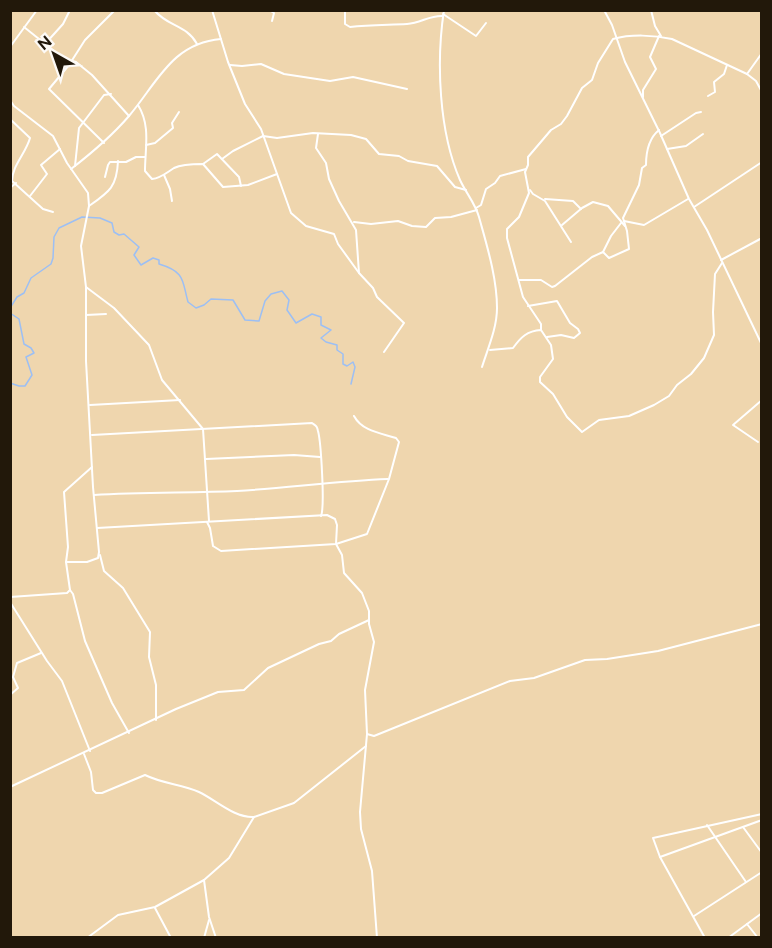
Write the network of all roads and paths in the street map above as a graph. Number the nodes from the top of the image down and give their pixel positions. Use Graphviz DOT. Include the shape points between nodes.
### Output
graph roads {
  1 [pos="37,10"];
  2 [pos="70,10"];
  3 [pos="115,10"];
  4 [pos="154,10"];
  5 [pos="212,10"];
  6 [pos="269,10"];
  7 [pos="345,10"];
  8 [pos="604,10"];
  9 [pos="651,10"];
  10 [pos="443,14"];
  11 [pos="272,21"];
  12 [pos="486,23"];
  13 [pos="24,27"];
  14 [pos="219,34"];
  15 [pos="660,36"];
  16 [pos="213,39"];
  17 [pos="221,39"];
  18 [pos="615,39"];
  19 [pos="45,44"];
  20 [pos="197,44"];
  21 [pos="10,47"];
  22 [pos="762,53"];
  23 [pos="70,62"];
  24 [pos="230,65"];
  25 [pos="727,65"];
  26 [pos="747,74"];
  27 [pos="407,89"];
  28 [pos="762,92"];
  29 [pos="111,94"];
  30 [pos="708,96"];
  31 [pos="643,97"];
  32 [pos="10,100"];
  33 [pos="138,105"];
  34 [pos="179,112"];
  35 [pos="701,112"];
  36 [pos="129,116"];
  37 [pos="10,119"];
  38 [pos="82,123"];
  39 [pos="658,130"];
  40 [pos="318,134"];
  41 [pos="703,134"];
  42 [pos="263,136"];
  43 [pos="661,136"];
  44 [pos="104,143"];
  45 [pos="146,146"];
  46 [pos="60,149"];
  47 [pos="667,149"];
  48 [pos="145,157"];
  49 [pos="222,159"];
  50 [pos="118,161"];
  51 [pos="762,162"];
  52 [pos="203,164"];
  53 [pos="75,166"];
  54 [pos="71,169"];
  55 [pos="526,169"];
  56 [pos="277,174"];
  57 [pos="164,175"];
  58 [pos="105,177"];
  59 [pos="16,183"];
  60 [pos="241,186"];
  61 [pos="10,188"];
  62 [pos="529,188"];
  63 [pos="466,190"];
  64 [pos="30,196"];
  65 [pos="542,198"];
  66 [pos="688,199"];
  67 [pos="171,201"];
  68 [pos="89,206"];
  69 [pos="694,207"];
  70 [pos="477,209"];
  71 [pos="581,209"];
  72 [pos="53,212"];
  73 [pos="623,220"];
  74 [pos="351,221"];
  75 [pos="562,225"];
  76 [pos="762,238"];
  77 [pos="571,242"];
  78 [pos="603,252"];
  79 [pos="721,262"];
  80 [pos="358,273"];
  81 [pos="519,280"];
  82 [pos="86,287"];
  83 [pos="528,306"];
  84 [pos="106,314"];
  85 [pos="86,315"];
  86 [pos="541,330"];
  87 [pos="546,337"];
  88 [pos="762,345"];
  89 [pos="490,350"];
  90 [pos="384,352"];
  91 [pos="482,367"];
  92 [pos="180,400"];
  93 [pos="762,400"];
  94 [pos="89,405"];
  95 [pos="354,416"];
  96 [pos="203,429"];
  97 [pos="92,435"];
  98 [pos="758,442"];
  99 [pos="320,457"];
  100 [pos="206,459"];
  101 [pos="92,466"];
  102 [pos="389,479"];
  103 [pos="323,483"];
  104 [pos="208,491"];
  105 [pos="94,495"];
  106 [pos="321,516"];
  107 [pos="208,522"];
  108 [pos="97,528"];
  109 [pos="336,544"];
  110 [pos="99,552"];
  111 [pos="66,562"];
  112 [pos="70,590"];
  113 [pos="10,599"];
  114 [pos="369,620"];
  115 [pos="762,624"];
  116 [pos="42,653"];
  117 [pos="10,695"];
  118 [pos="156,720"];
  119 [pos="129,733"];
  120 [pos="367,734"];
  121 [pos="372,737"];
  122 [pos="366,745"];
  123 [pos="90,751"];
  124 [pos="84,753"];
  125 [pos="10,787"];
  126 [pos="762,814"];
  127 [pos="248,817"];
  128 [pos="254,817"];
  129 [pos="762,820"];
  130 [pos="250,822"];
  131 [pos="706,825"];
  132 [pos="743,827"];
  133 [pos="714,837"];
  134 [pos="762,854"];
  135 [pos="660,857"];
  136 [pos="761,873"];
  137 [pos="204,880"];
  138 [pos="746,882"];
  139 [pos="155,908"];
  140 [pos="762,913"];
  141 [pos="209,917"];
  142 [pos="693,917"];
  143 [pos="747,924"];
  144 [pos="87,938"];
  145 [pos="171,938"];
  146 [pos="204,938"];
  147 [pos="216,938"];
  148 [pos="377,938"];
  149 [pos="705,938"];
  150 [pos="728,938"];
  151 [pos="758,938"];
  1 -- 13 [label="street"];
  2 -- 19 [label="street"];
  3 -- 23 [label="street" via="85,40"];
  4 -- 20 [label="street" via="161,19 192,34"];
  5 -- 14 [label="street"];
  6 -- 11 [label="street" via="274,14"];
  7 -- 10 [label="street" via="345,24 350,27 423,22"];
  8 -- 18 [label="street"];
  9 -- 15 [label="street"];
  10 -- 12 [label="street" via="476,36"];
  10 -- 63 [label="street" via="440,87 445,132"];
  13 -- 19 [label="street"];
  13 -- 21 [label="street"];
  14 -- 16 [label="street"];
  14 -- 17 [label="street"];
  15 -- 18 [label="street"];
  15 -- 25 [label="street"];
  15 -- 31 [label="street" via="650,57 656,69"];
  16 -- 17 [label="street"];
  16 -- 20 [label="street"];
  17 -- 24 [label="street"];
  18 -- 31 [label="street"];
  18 -- 55 [label="street" via="567,116 530,153"];
  19 -- 23 [label="street"];
  20 -- 33 [label="street" via="171,62"];
  22 -- 26 [label="street"];
  23 -- 29 [label="street" via="76,62"];
  23 -- 38 [label="street" via="49,89"];
  24 -- 27 [label="street" via="261,64 284,74 330,81 352,76"];
  24 -- 42 [label="street"];
  25 -- 26 [label="street"];
  25 -- 30 [label="street" via="724,74 714,82 715,92"];
  26 -- 28 [label="street"];
  29 -- 36 [label="street"];
  29 -- 38 [label="street" via="105,95"];
  31 -- 39 [label="street"];
  32 -- 46 [label="street" via="53,136"];
  33 -- 36 [label="street"];
  33 -- 45 [label="street" via="146,120"];
  34 -- 45 [label="street" via="173,128"];
  35 -- 43 [label="street"];
  36 -- 44 [label="street"];
  37 -- 59 [label="street" via="30,138 13,172 12,181"];
  38 -- 44 [label="street"];
  38 -- 53 [label="street"];
  39 -- 43 [label="street"];
  39 -- 73 [label="street" via="649,143 646,165"];
  40 -- 42 [label="street"];
  40 -- 63 [label="street" via="351,135 368,140 379,154 437,166 455,187"];
  40 -- 74 [label="street" via="316,148"];
  41 -- 47 [label="street" via="686,146"];
  42 -- 49 [label="street"];
  42 -- 56 [label="street"];
  43 -- 47 [label="street"];
  44 -- 53 [label="street"];
  45 -- 48 [label="street"];
  46 -- 54 [label="street"];
  46 -- 64 [label="street" via="41,165 47,174"];
  47 -- 66 [label="street"];
  48 -- 50 [label="street"];
  48 -- 57 [label="street" via="148,176 155,179"];
  49 -- 52 [label="street" via="216,154"];
  49 -- 60 [label="street" via="239,177"];
  50 -- 58 [label="street" via="109,163"];
  50 -- 68 [label="street" via="115,183"];
  51 -- 69 [label="street"];
  52 -- 57 [label="street" via="180,166"];
  52 -- 60 [label="street" via="223,187"];
  53 -- 54 [label="street"];
  54 -- 68 [label="street" via="88,193"];
  55 -- 62 [label="street"];
  55 -- 70 [label="street" via="499,177 486,189"];
  56 -- 60 [label="street"];
  56 -- 80 [label="street" via="292,216 306,226 334,234"];
  57 -- 67 [label="street"];
  59 -- 61 [label="street"];
  59 -- 64 [label="street"];
  62 -- 65 [label="street"];
  62 -- 81 [label="street" via="519,217 506,231"];
  63 -- 70 [label="street"];
  64 -- 72 [label="street" via="43,209"];
  65 -- 71 [label="street" via="573,201"];
  65 -- 75 [label="street"];
  66 -- 69 [label="street"];
  66 -- 73 [label="street" via="644,225"];
  68 -- 82 [label="street" via="81,246"];
  69 -- 79 [label="street"];
  70 -- 74 [label="street" via="435,218 426,227 401,221"];
  70 -- 91 [label="street" via="497,307"];
  71 -- 73 [label="street" via="599,203"];
  71 -- 75 [label="street"];
  73 -- 78 [label="street"];
  73 -- 78 [label="street" via="629,249 609,258"];
  74 -- 80 [label="street" via="357,237"];
  75 -- 77 [label="street"];
  76 -- 79 [label="street"];
  78 -- 81 [label="street" via="555,286 541,280"];
  79 -- 87 [label="street" via="715,274 714,335 704,358 667,398 641,412 599,420 582,432 540,382 554,359"];
  79 -- 88 [label="street"];
  80 -- 90 [label="street" via="404,323"];
  81 -- 83 [label="street"];
  82 -- 85 [label="street"];
  82 -- 92 [label="street" via="114,308 149,345 162,380"];
  83 -- 86 [label="street"];
  83 -- 87 [label="street" via="557,301 580,333 574,338"];
  84 -- 85 [label="street"];
  85 -- 94 [label="street"];
  86 -- 87 [label="street"];
  86 -- 89 [label="street" via="520,336 513,348"];
  92 -- 94 [label="street"];
  92 -- 96 [label="street"];
  93 -- 98 [label="street" via="733,425"];
  94 -- 97 [label="street"];
  95 -- 102 [label="street" via="364,428 399,441"];
  96 -- 97 [label="street"];
  96 -- 99 [label="street" via="312,423 318,430"];
  96 -- 100 [label="street"];
  97 -- 101 [label="street"];
  99 -- 100 [label="street"];
  99 -- 103 [label="street"];
  100 -- 104 [label="street"];
  101 -- 105 [label="street"];
  101 -- 111 [label="street" via="64,492"];
  102 -- 103 [label="street"];
  102 -- 109 [label="street" via="368,531"];
  103 -- 104 [label="street"];
  103 -- 106 [label="street"];
  104 -- 105 [label="street"];
  104 -- 107 [label="street"];
  105 -- 108 [label="street"];
  106 -- 107 [label="street"];
  106 -- 109 [label="street" via="331,516 336,521"];
  107 -- 108 [label="street"];
  107 -- 109 [label="street" via="212,544 221,551"];
  108 -- 110 [label="street"];
  109 -- 114 [label="street" via="344,573 360,590"];
  110 -- 111 [label="street" via="93,561"];
  110 -- 118 [label="street" via="104,571 123,588 150,632"];
  111 -- 112 [label="street"];
  112 -- 113 [label="street"];
  112 -- 119 [label="street" via="89,651"];
  113 -- 116 [label="street"];
  114 -- 118 [label="street" via="268,668 244,690 218,692"];
  114 -- 120 [label="street" via="374,649 365,690"];
  115 -- 121 [label="street" via="658,651 585,660 534,678 510,681"];
  116 -- 117 [label="street" via="17,663 13,677 18,688"];
  116 -- 123 [label="street" via="62,681"];
  118 -- 119 [label="street"];
  119 -- 123 [label="street"];
  120 -- 121 [label="street"];
  120 -- 122 [label="street"];
  121 -- 122 [label="street"];
  122 -- 128 [label="street" via="294,803"];
  122 -- 148 [label="street" via="360,803 372,872"];
  123 -- 124 [label="street"];
  124 -- 125 [label="street"];
  124 -- 127 [label="street" via="96,793 146,775 201,792"];
  126 -- 131 [label="street"];
  127 -- 128 [label="street"];
  127 -- 130 [label="street"];
  128 -- 130 [label="street"];
  129 -- 132 [label="street"];
  130 -- 137 [label="street" via="229,858"];
  131 -- 133 [label="street"];
  131 -- 135 [label="street" via="655,836 652,841"];
  132 -- 133 [label="street"];
  132 -- 134 [label="street"];
  133 -- 135 [label="street"];
  133 -- 138 [label="street"];
  135 -- 142 [label="street"];
  136 -- 138 [label="street"];
  137 -- 139 [label="street"];
  137 -- 141 [label="street"];
  138 -- 142 [label="street"];
  139 -- 144 [label="street" via="118,915"];
  139 -- 145 [label="street"];
  140 -- 143 [label="street"];
  141 -- 146 [label="street"];
  141 -- 147 [label="street"];
  142 -- 149 [label="street"];
  143 -- 150 [label="street"];
  143 -- 151 [label="street"];
}
